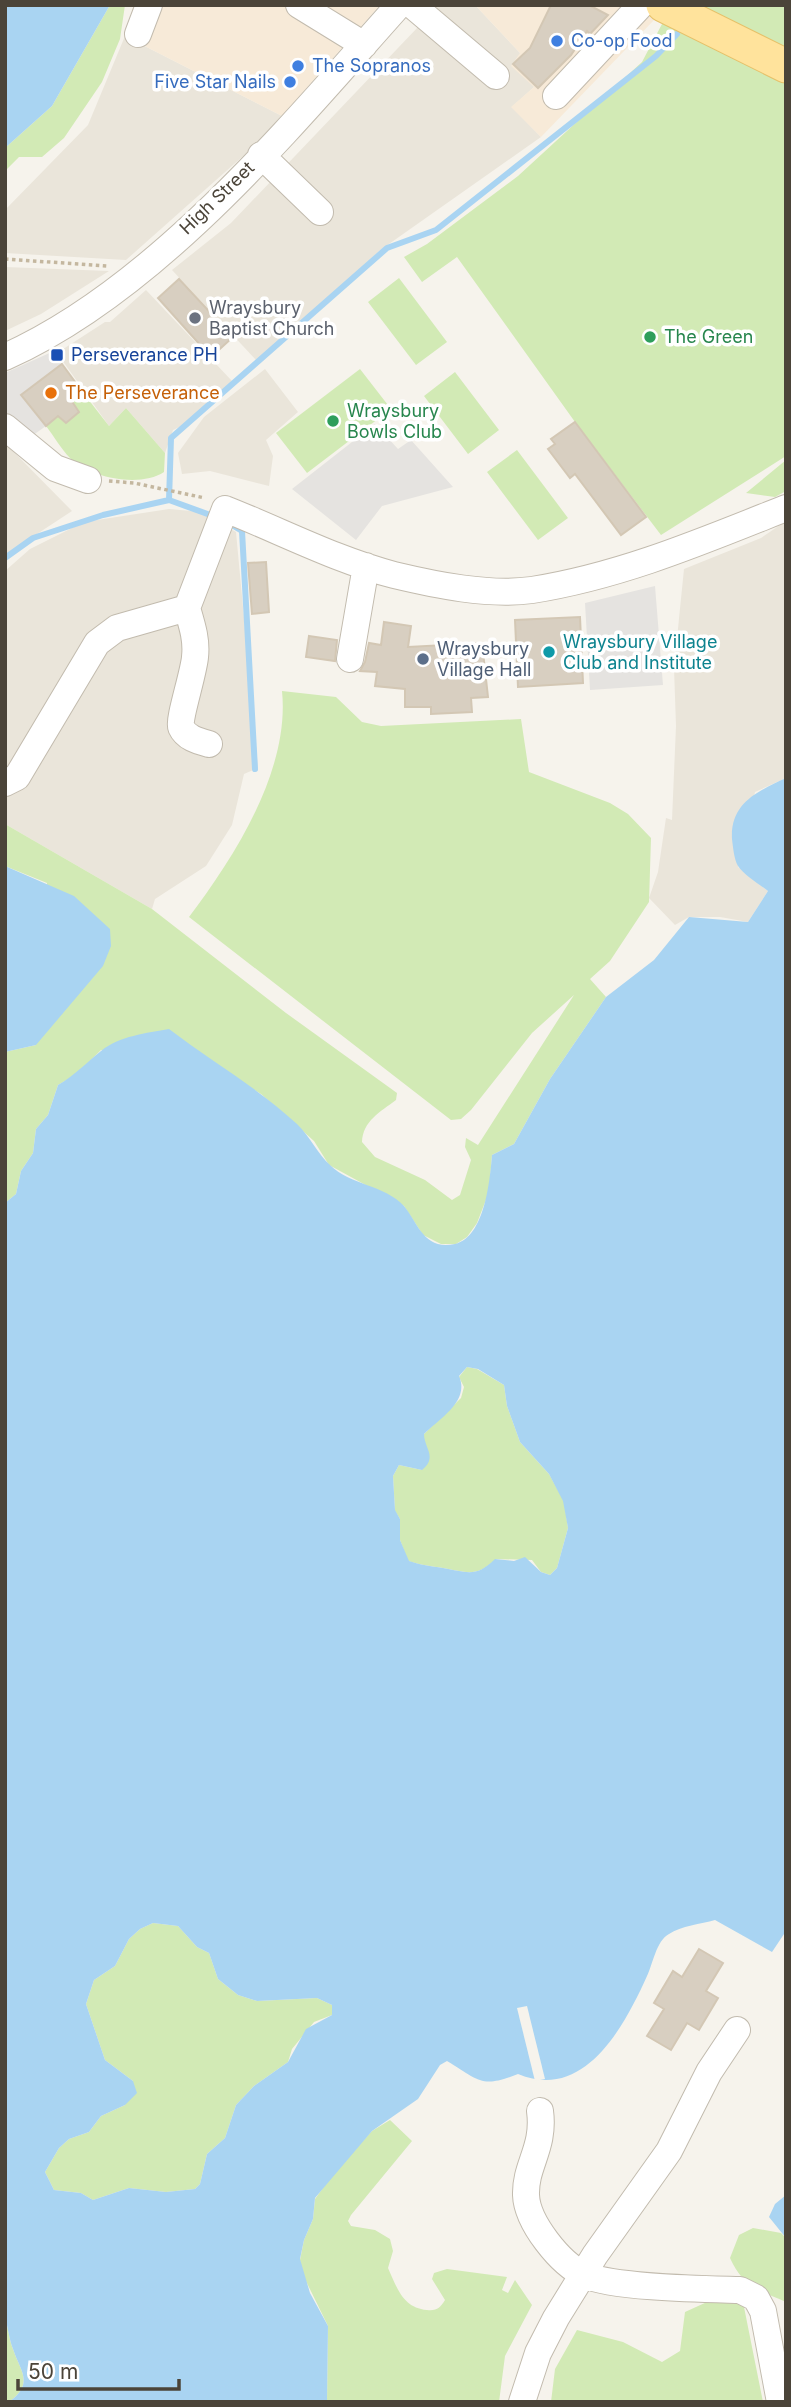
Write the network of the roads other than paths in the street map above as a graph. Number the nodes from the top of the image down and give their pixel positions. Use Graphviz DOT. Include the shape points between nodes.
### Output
graph roads {
  1 [pos="149,5"];
  2 [pos="299,5"];
  3 [pos="399,5"];
  4 [pos="412,5"];
  5 [pos="641,5"];
  6 [pos="663,5"];
  7 [pos="138,34"];
  8 [pos="363,45"];
  9 [pos="786,66"];
  10 [pos="496,76"];
  11 [pos="555,96"];
  12 [pos="261,155"];
  13 [pos="320,212"];
  14 [pos="5,357"];
  15 [pos="5,426"];
  16 [pos="89,480"];
  17 [pos="786,508"];
  18 [pos="366,566"];
  19 [pos="187,608"];
  20 [pos="350,659"];
  21 [pos="209,744"];
  22 [pos="5,783"];
  23 [pos="737,2030"];
  24 [pos="540,2111"];
  25 [pos="583,2274"];
  26 [pos="522,2402"];
  27 [pos="780,2402"];
  1 -- 7 [label="street"];
  2 -- 8 [label="street"];
  3 -- 8 [label="street, High Street"];
  4 -- 10 [label="street"];
  5 -- 11 [label="street"];
  6 -- 9 [label="main road"];
  8 -- 12 [label="street, High Street" via="327,89"];
  12 -- 13 [label="street"];
  12 -- 14 [label="street, High Street" via="103,302"];
  15 -- 16 [label="street" via="55,468"];
  17 -- 18 [label="street" via="652,562 531,590 458,586"];
  18 -- 19 [label="street" via="225,509"];
  18 -- 20 [label="street"];
  19 -- 21 [label="street" via="196,654 181,727 189,737"];
  19 -- 22 [label="street" via="117,628 97,643 18,777"];
  23 -- 25 [label="street" via="709,2072 669,2151"];
  24 -- 25 [label="street" via="541,2145 527,2180 526,2197 537,2230"];
  25 -- 26 [label="street" via="538,2353"];
  25 -- 27 [label="street" via="613,2281 740,2290 756,2298 763,2311"];
}
